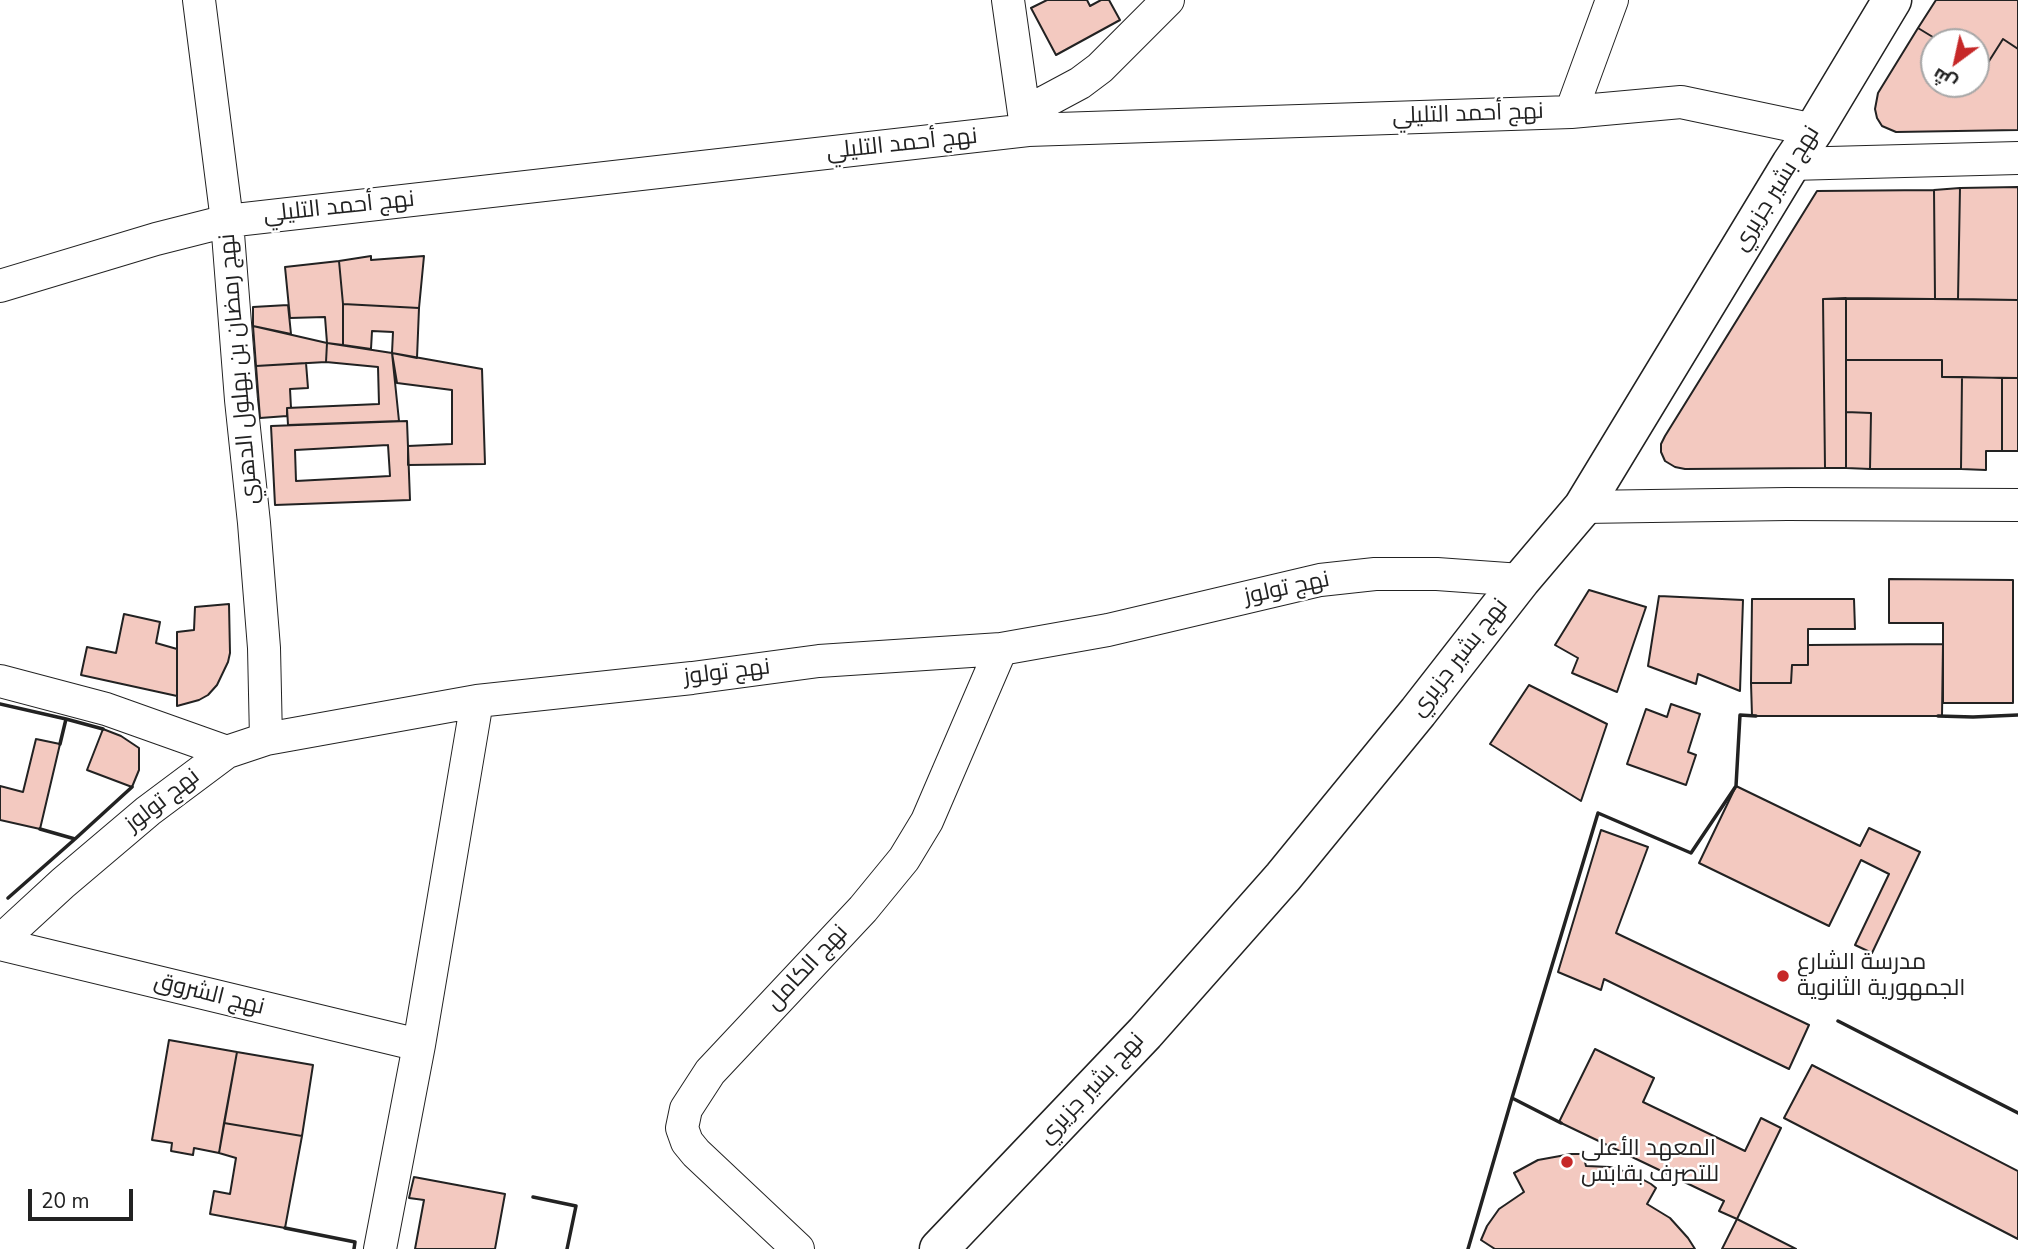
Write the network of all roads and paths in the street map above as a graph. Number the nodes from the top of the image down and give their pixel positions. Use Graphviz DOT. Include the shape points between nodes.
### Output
graph roads {
  1 [pos="199,0"];
  2 [pos="1008,0"];
  3 [pos="1168,0"];
  4 [pos="1612,0"];
  5 [pos="1892,0"];
  6 [pos="1571,112"];
  7 [pos="1026,122"];
  8 [pos="1814,130"];
  9 [pos="2018,158"];
  10 [pos="1791,164"];
  11 [pos="227,221"];
  12 [pos="0,286"];
  13 [pos="2018,505"];
  14 [pos="1583,507"];
  15 [pos="1521,580"];
  16 [pos="1001,649"];
  17 [pos="0,681"];
  18 [pos="477,701"];
  19 [pos="266,739"];
  20 [pos="227,752"];
  21 [pos="0,942"];
  22 [pos="419,1045"];
  23 [pos="380,1249"];
  24 [pos="798,1249"];
  25 [pos="939,1249"];
  1 -- 11 [label="street, نهج رمضان بن بهلول الدهري"];
  2 -- 7 [label="street"];
  3 -- 7 [label="street" via="1100,68"];
  4 -- 6 [label="street"];
  5 -- 8 [label="street, نهج بشير جزيري"];
  6 -- 7 [label="street, نهج أحمد التليلي"];
  6 -- 8 [label="street, نهج أحمد التليلي" via="1681,103"];
  7 -- 11 [label="street, نهج أحمد التليلي"];
  8 -- 10 [label="street, نهج بشير جزيري"];
  9 -- 10 [label="street"];
  10 -- 14 [label="street, نهج بشير جزيري"];
  11 -- 12 [label="street, نهج أحمد التليلي"];
  11 -- 19 [label="street, نهج رمضان بن بهلول الدهري" via="264,648"];
  13 -- 14 [label="street"];
  14 -- 15 [label="street, نهج بشير جزيري"];
  15 -- 16 [label="street, نهج تولوز" via="1412,574 1320,580 1108,630"];
  15 -- 25 [label="street, نهج بشير جزيري" via="1283,877 1145,1033"];
  16 -- 18 [label="street, نهج تولوز" via="819,661"];
  16 -- 24 [label="street, نهج الكامل" via="927,821 904,859 710,1072 686,1109 682,1128 687,1142"];
  17 -- 20 [label="street" via="106,709"];
  18 -- 19 [label="street, نهج تولوز"];
  18 -- 22 [label="street"];
  19 -- 20 [label="street, نهج تولوز"];
  20 -- 21 [label="street, نهج تولوز" via="148,811"];
  21 -- 22 [label="street, نهج الشروق"];
  22 -- 23 [label="street"];
}
